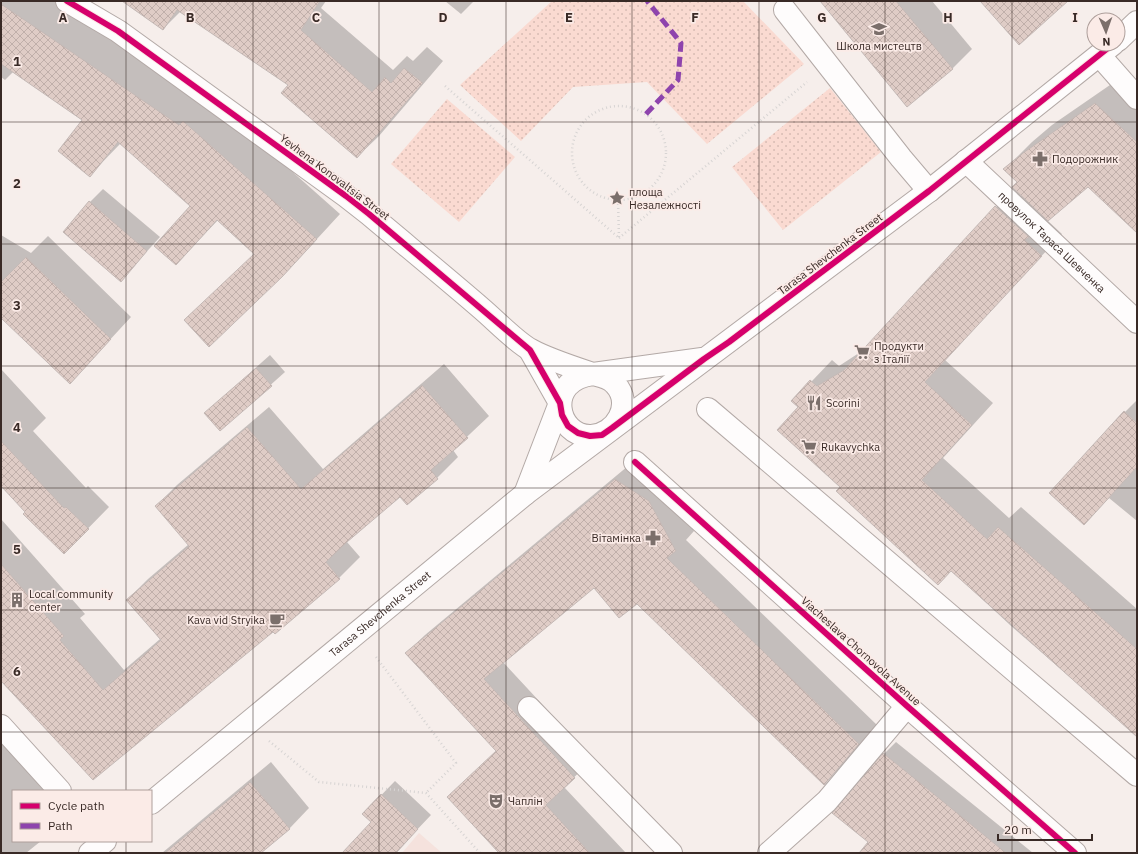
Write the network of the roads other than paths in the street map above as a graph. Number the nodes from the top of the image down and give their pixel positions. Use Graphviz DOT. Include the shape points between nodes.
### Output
graph roads {
  1 [pos="67,1"];
  2 [pos="785,10"];
  3 [pos="1137,22"];
  4 [pos="1126,32"];
  5 [pos="1104,52"];
  6 [pos="1108,52"];
  7 [pos="1137,98"];
  8 [pos="966,161"];
  9 [pos="929,191"];
  10 [pos="1137,322"];
  11 [pos="530,350"];
  12 [pos="704,359"];
  13 [pos="593,374"];
  14 [pos="560,403"];
  15 [pos="708,409"];
  16 [pos="612,428"];
  17 [pos="635,462"];
  18 [pos="525,494"];
  19 [pos="907,706"];
  20 [pos="529,708"];
  21 [pos="1,726"];
  22 [pos="1137,775"];
  23 [pos="59,790"];
  24 [pos="152,802"];
  25 [pos="104,842"];
  26 [pos="90,853"];
  27 [pos="672,853"];
  28 [pos="769,853"];
  29 [pos="1075,853"];
  1 -- 11 [label="main road, Yevhena Konovaltsia Street" via="118,31 363,209"];
  2 -- 9 [label="main road"];
  3 -- 4 [label="main road"];
  5 -- 8 [label="main road, Tarasa Shevchenka Street"];
  6 -- 7 [label="main road"];
  8 -- 9 [label="main road, Tarasa Shevchenka Street"];
  8 -- 10 [label="main road, провулок Тараса Шевченка"];
  9 -- 12 [label="main road, Tarasa Shevchenka Street"];
  11 -- 13 [label="main road, Yevhena Konovaltsia Street"];
  11 -- 14 [label="main road, Yevhena Konovaltsia Street"];
  12 -- 13 [label="main road, Yevhena Konovaltsia Street"];
  12 -- 16 [label="main road, Tarasa Shevchenka Street"];
  13 -- 14 [label="main road" via="581,375 571,381 563,391"];
  13 -- 16 [label="main road, Tarasa Shevchenka Street" via="605,377 615,384 621,395 623,407 620,419"];
  14 -- 16 [label="main road, Tarasa Shevchenka Street" via="562,415 568,426 578,433 602,435"];
  14 -- 18 [label="main road"];
  15 -- 22 [label="main road"];
  16 -- 18 [label="main road, Tarasa Shevchenka Street"];
  17 -- 19 [label="main road, Viacheslava Chornovola Avenue"];
  18 -- 24 [label="main road, Tarasa Shevchenka Street"];
  19 -- 28 [label="main road" via="827,801"];
  19 -- 29 [label="main road, Viacheslava Chornovola Avenue"];
  20 -- 27 [label="main road"];
  21 -- 23 [label="main road"];
  25 -- 26 [label="main road"];
}
